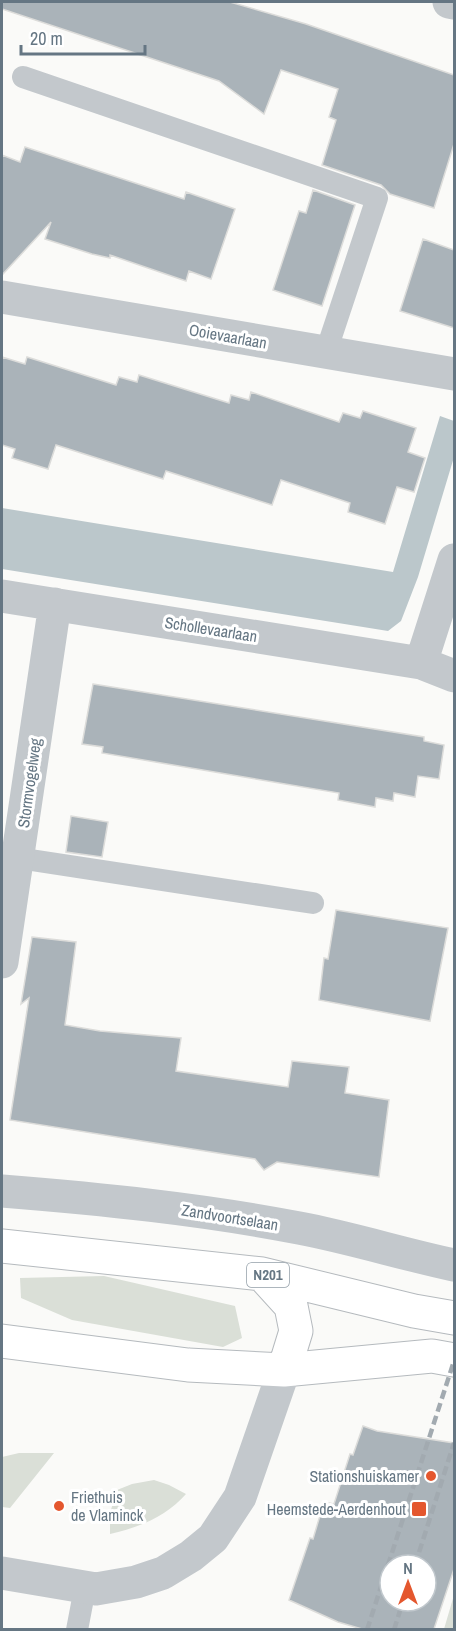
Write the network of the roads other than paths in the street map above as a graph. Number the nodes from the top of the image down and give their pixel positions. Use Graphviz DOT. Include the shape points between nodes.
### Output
graph roads {
  1 [pos="449,2"];
  2 [pos="454,3"];
  3 [pos="23,77"];
  4 [pos="2,297"];
  5 [pos="326,352"];
  6 [pos="454,374"];
  7 [pos="454,560"];
  8 [pos="2,596"];
  9 [pos="55,604"];
  10 [pos="421,663"];
  11 [pos="454,676"];
  12 [pos="18,858"];
  13 [pos="313,903"];
  14 [pos="2,962"];
  15 [pos="2,1191"];
  16 [pos="2,1246"];
  17 [pos="454,1265"];
  18 [pos="262,1274"];
  19 [pos="454,1318"];
  20 [pos="3,1340"];
  21 [pos="454,1360"];
  22 [pos="284,1370"];
  23 [pos="2,1573"];
  24 [pos="91,1588"];
  25 [pos="77,1629"];
  26 [pos="89,1629"];
  1 -- 2 [label="street"];
  3 -- 5 [label="lane" via="377,198"];
  4 -- 5 [label="street, Ooievaarlaan"];
  5 -- 6 [label="street, Ooievaarlaan"];
  7 -- 10 [label="street"];
  8 -- 9 [label="street, Schollevaarlaan"];
  9 -- 10 [label="street, Schollevaarlaan"];
  9 -- 12 [label="street, Stormvogelweg"];
  10 -- 11 [label="street, Schollevaarlaan"];
  12 -- 13 [label="lane"];
  12 -- 14 [label="street, Stormvogelweg"];
  15 -- 17 [label="street, Zandvoortselaan" via="137,1203 301,1228"];
  16 -- 18 [label="main road, N201"];
  18 -- 19 [label="main road, N201"];
  18 -- 22 [label="main road, N201" via="291,1306 296,1331"];
  20 -- 22 [label="main road" via="188,1365"];
  21 -- 22 [label="main road" via="432,1356"];
  22 -- 24 [label="street" via="240,1497 213,1538 163,1573 136,1582"];
  23 -- 24 [label="street"];
  24 -- 25 [label="lane"];
  24 -- 26 [label="lane"];
}
